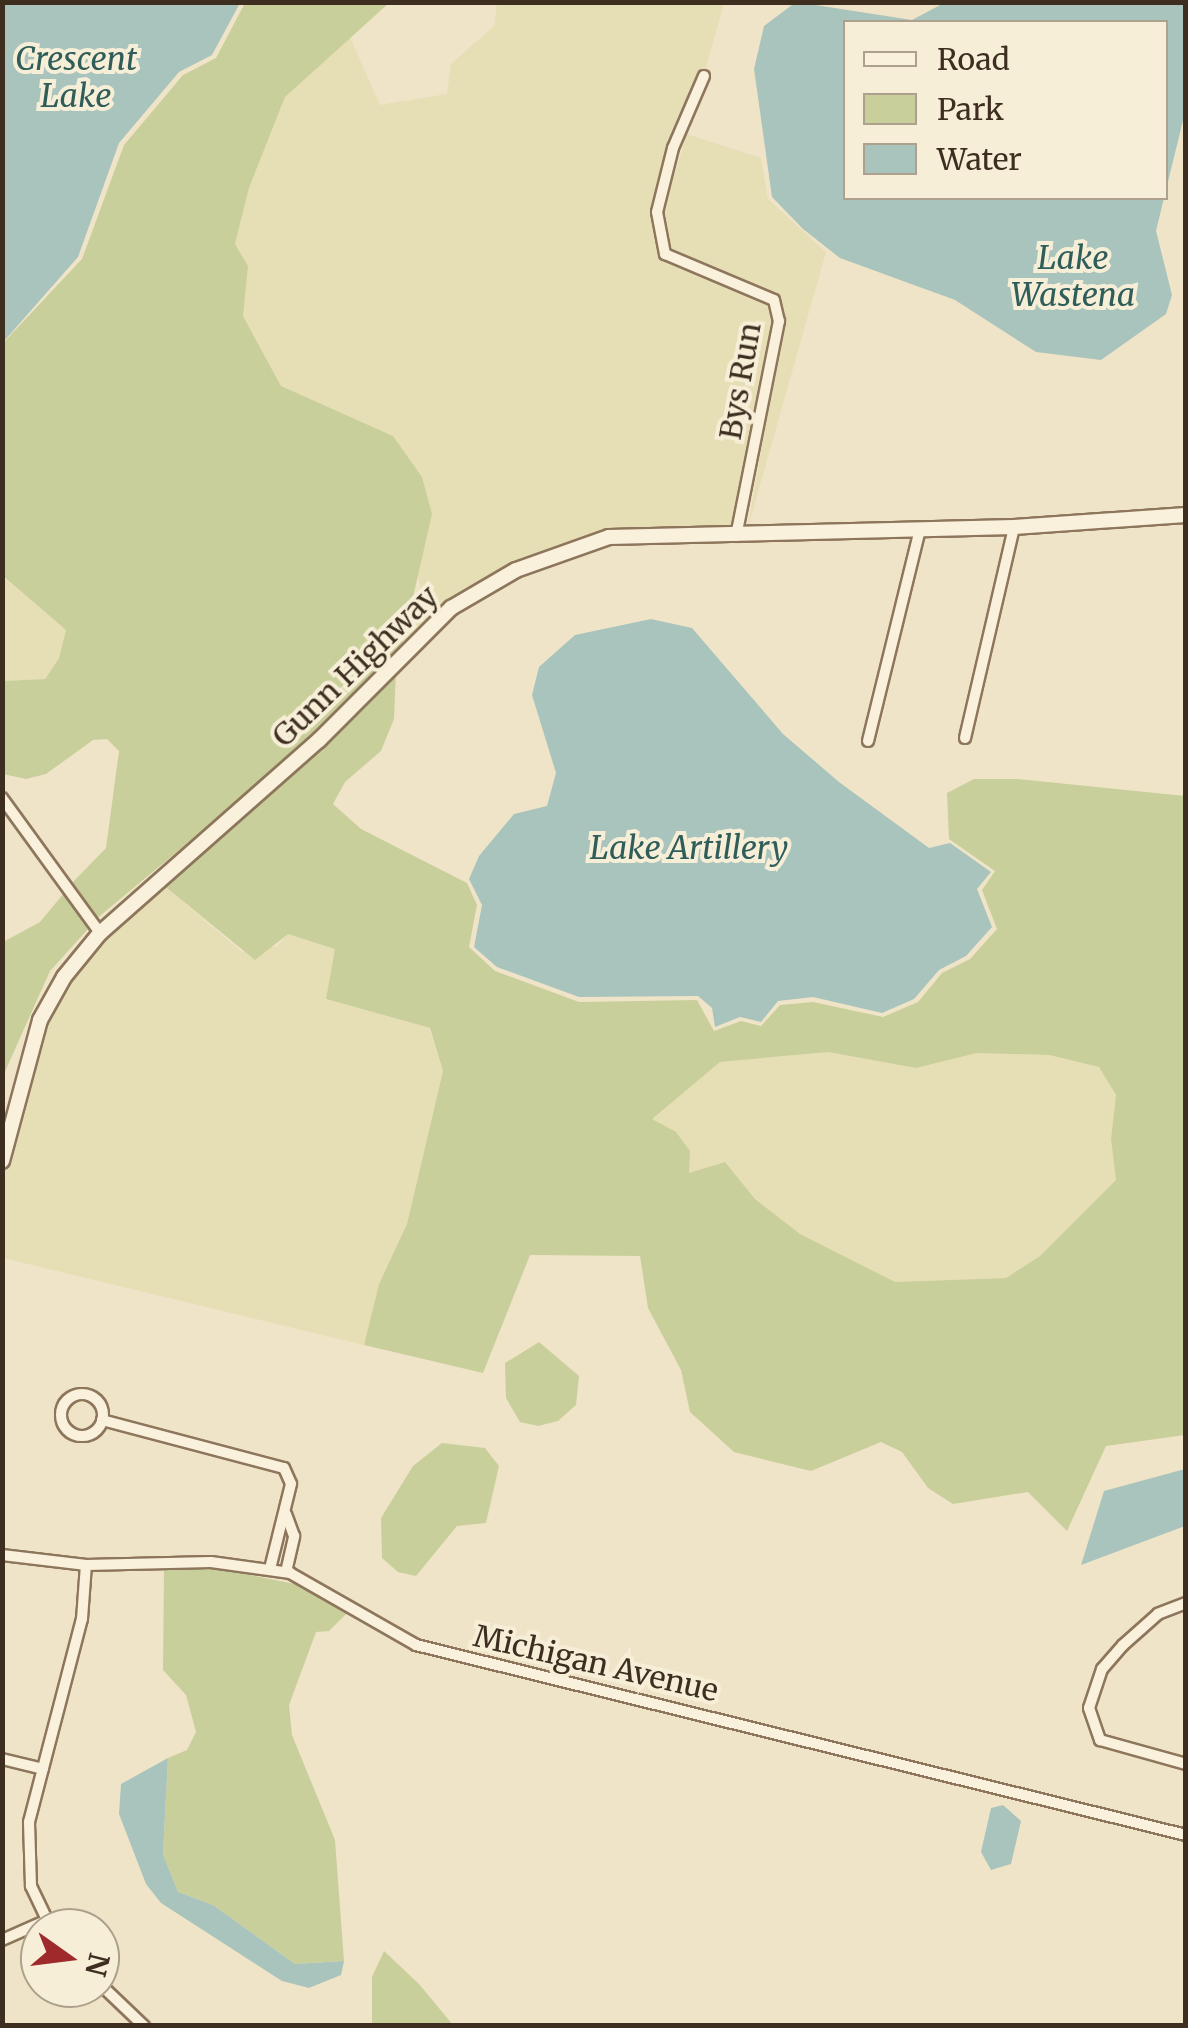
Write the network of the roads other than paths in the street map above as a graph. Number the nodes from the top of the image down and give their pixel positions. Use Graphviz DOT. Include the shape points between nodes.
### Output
graph roads {
  1 [pos="704,76"];
  2 [pos="1186,515"];
  3 [pos="1014,527"];
  4 [pos="920,529"];
  5 [pos="736,537"];
  6 [pos="964,738"];
  7 [pos="868,741"];
  8 [pos="2,798"];
  9 [pos="100,932"];
  10 [pos="2,1161"];
  11 [pos="102,1420"];
  12 [pos="286,1513"];
  13 [pos="2,1555"];
  14 [pos="86,1565"];
  15 [pos="270,1570"];
  16 [pos="286,1572"];
  17 [pos="1186,1602"];
  18 [pos="2,1759"];
  19 [pos="1186,1764"];
  20 [pos="43,1770"];
  21 [pos="1186,1835"];
  22 [pos="43,1908"];
  23 [pos="120,2003"];
  24 [pos="144,2026"];
  1 -- 5 [label="street, Bys Run" via="673,148 657,212 666,254 774,300 779,321"];
  2 -- 3 [label="main road, Gunn Highway"];
  3 -- 4 [label="main road, Gunn Highway"];
  3 -- 6 [label="street"];
  4 -- 5 [label="main road, Gunn Highway"];
  4 -- 7 [label="street"];
  5 -- 9 [label="main road, Gunn Highway" via="609,537 516,570 451,608 319,740"];
  8 -- 9 [label="street"];
  9 -- 10 [label="main road, Gunn Highway" via="40,1020"];
  11 -- 11 [label="street" via="95,1431 76,1436 65,1428 62,1408 84,1394 96,1400"];
  11 -- 12 [label="street" via="278,1463 290,1478"];
  12 -- 15 [label="street"];
  12 -- 16 [label="street" via="294,1536"];
  13 -- 14 [label="street, Michigan Avenue"];
  14 -- 15 [label="street, Michigan Avenue" via="211,1562"];
  14 -- 20 [label="street" via="82,1620"];
  15 -- 16 [label="street, Michigan Avenue"];
  16 -- 21 [label="street, Michigan Avenue" via="416,1645"];
  17 -- 19 [label="street" via="1158,1614 1123,1645 1102,1669 1090,1708 1100,1740"];
  18 -- 20 [label="street"];
  20 -- 22 [label="street" via="27,1854"];
  23 -- 24 [label="street"];
}
